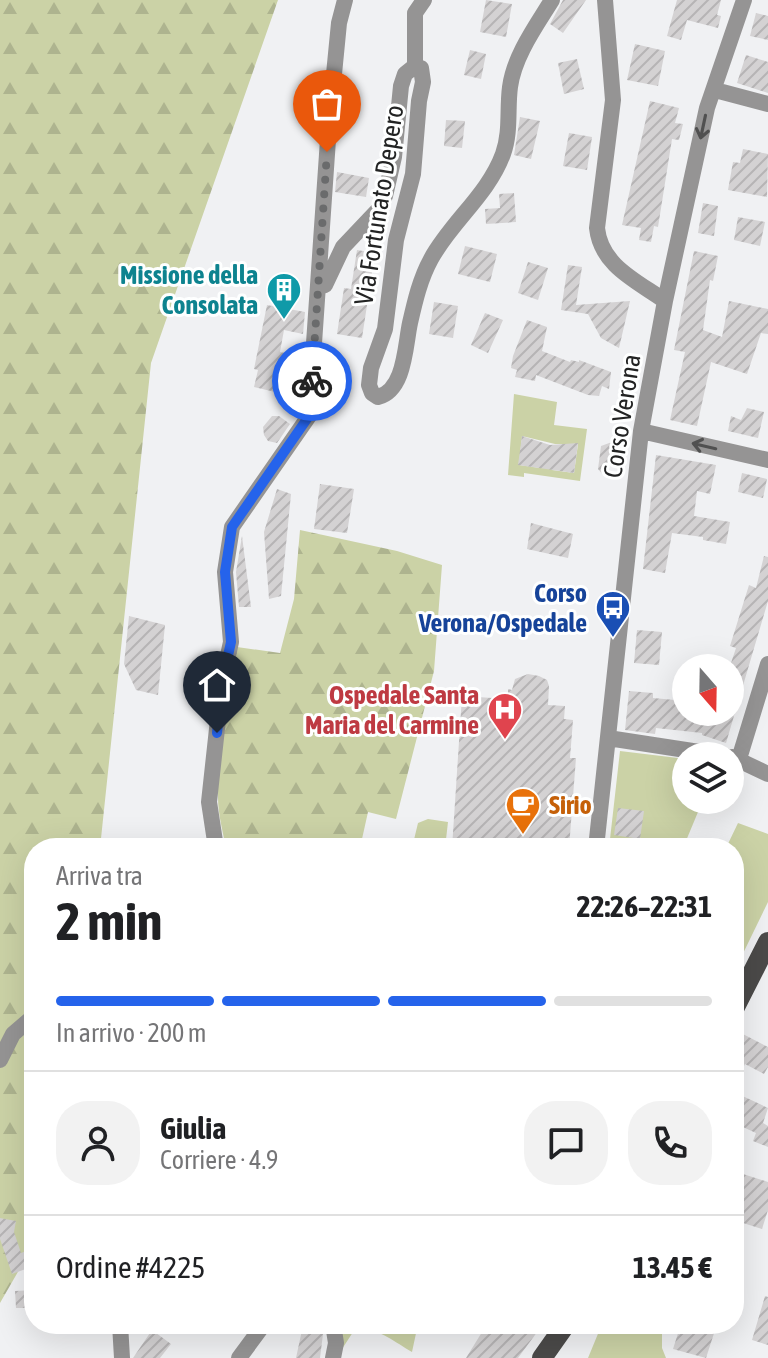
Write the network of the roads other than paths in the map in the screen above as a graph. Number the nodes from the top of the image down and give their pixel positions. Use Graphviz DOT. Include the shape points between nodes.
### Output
graph roads {
  1 [pos="345,0"];
  2 [pos="424,0"];
  3 [pos="552,0"];
  4 [pos="605,0"];
  5 [pos="744,0"];
  6 [pos="415,66"];
  7 [pos="715,90"];
  8 [pos="768,104"];
  9 [pos="318,287"];
  10 [pos="665,301"];
  11 [pos="641,431"];
  12 [pos="768,460"];
  13 [pos="768,664"];
  14 [pos="608,738"];
  15 [pos="738,742"];
  16 [pos="672,748"];
  17 [pos="744,763"];
  18 [pos="768,774"];
  19 [pos="214,838"];
  20 [pos="597,838"];
  21 [pos="768,942"];
  22 [pos="744,989"];
  23 [pos="24,1025"];
  24 [pos="0,1060"];
  25 [pos="121,1334"];
  26 [pos="257,1334"];
  27 [pos="335,1334"];
  28 [pos="560,1334"];
  29 [pos="565,1334"];
  30 [pos="122,1358"];
  31 [pos="239,1358"];
  32 [pos="333,1358"];
  33 [pos="542,1358"];
  34 [pos="558,1358"];
  1 -- 9 [label="street" via="329,125"];
  2 -- 6 [label="street" via="415,13"];
  3 -- 6 [label="street, Via Fortunato Depero" via="511,79 503,154 489,182 432,257 415,300 398,381 378,397 369,385 385,329 396,240 413,174 423,82 421,68"];
  4 -- 10 [label="street" via="613,100 598,238 619,270"];
  5 -- 7 [label="street, Corso Verona"];
  6 -- 9 [label="street, Via Fortunato Depero" via="401,86 385,196 343,247 325,285"];
  7 -- 8 [label="street"];
  7 -- 10 [label="street, Corso Verona, one-way"];
  9 -- 19 [label="street" via="309,416 232,527 225,572 231,642 209,802"];
  10 -- 11 [label="street, Corso Verona"];
  12 -- 11 [label="street, one-way"];
  11 -- 14 [label="street, Corso Verona"];
  13 -- 15 [label="street"];
  14 -- 16 [label="street"];
  14 -- 20 [label="street, Corso Verona"];
  17 -- 18 [label="street"];
  21 -- 22 [label="main road"];
  23 -- 24 [label="street"];
  25 -- 30 [label="street"];
  26 -- 31 [label="street"];
  27 -- 32 [label="street"];
  28 -- 33 [label="main road"];
  29 -- 34 [label="main road"];
}
